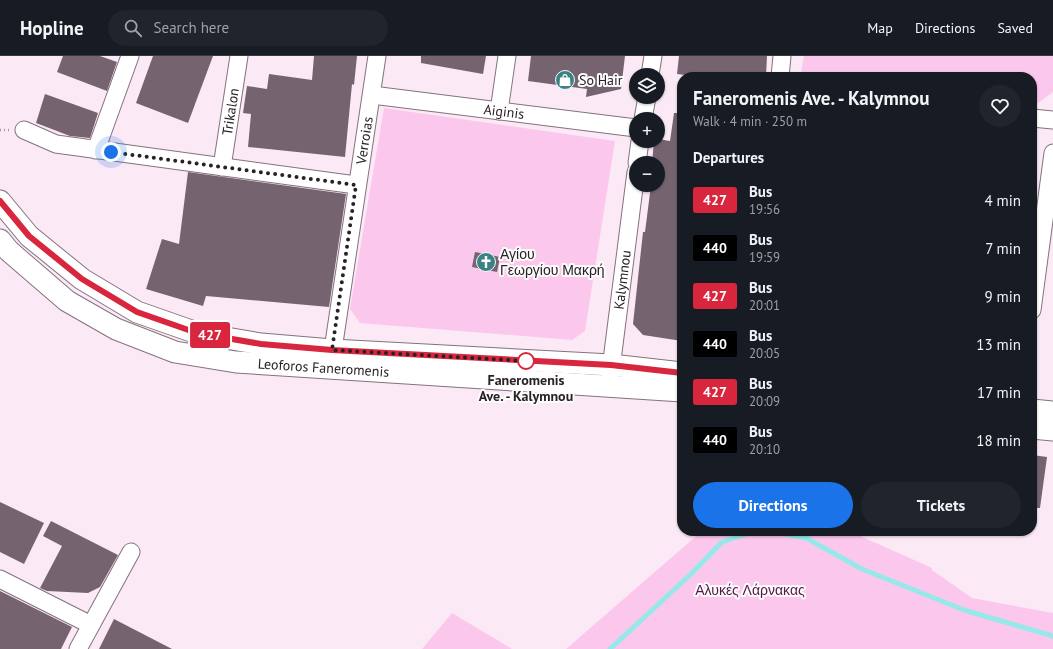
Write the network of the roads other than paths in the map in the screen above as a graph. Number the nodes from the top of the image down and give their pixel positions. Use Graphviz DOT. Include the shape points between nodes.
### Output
graph roads {
  1 [pos="130,56"];
  2 [pos="239,56"];
  3 [pos="377,56"];
  4 [pos="507,56"];
  5 [pos="653,56"];
  6 [pos="782,56"];
  7 [pos="651,68"];
  8 [pos="780,72"];
  9 [pos="372,95"];
  10 [pos="499,111"];
  11 [pos="1037,118"];
  12 [pos="1053,120"];
  13 [pos="629,127"];
  14 [pos="24,130"];
  15 [pos="96,150"];
  16 [pos="1053,153"];
  17 [pos="222,167"];
  18 [pos="356,185"];
  19 [pos="633,192"];
  20 [pos="0,200"];
  21 [pos="29,236"];
  22 [pos="3,250"];
  23 [pos="1047,253"];
  24 [pos="1037,291"];
  25 [pos="331,358"];
  26 [pos="611,365"];
  27 [pos="677,372"];
  28 [pos="608,387"];
  29 [pos="677,391"];
  30 [pos="1037,410"];
  31 [pos="1053,412"];
  32 [pos="1037,428"];
  33 [pos="1053,430"];
  34 [pos="131,552"];
  35 [pos="0,579"];
  36 [pos="91,625"];
  37 [pos="78,649"];
  1 -- 15 [label="street"];
  2 -- 17 [label="street, Trikalon"];
  3 -- 9 [label="street, Verroias"];
  4 -- 10 [label="street"];
  5 -- 7 [label="street"];
  6 -- 8 [label="street"];
  9 -- 10 [label="street, Aiginis"];
  9 -- 18 [label="street, Verroias"];
  10 -- 13 [label="street, Aiginis"];
  11 -- 12 [label="street"];
  14 -- 15 [label="street" via="56,144"];
  15 -- 17 [label="street"];
  16 -- 23 [label="street"];
  17 -- 18 [label="street"];
  18 -- 25 [label="street, Verroias"];
  19 -- 26 [label="street, Kalymnou"];
  20 -- 21 [label="main road, Leoforos Faneromenis"];
  21 -- 22 [label="street"];
  21 -- 25 [label="main road, Leoforos Faneromenis" via="82,279 137,312 197,333"];
  22 -- 25 [label="main road, Leoforos Faneromenis" via="67,301 116,329 175,352 236,362"];
  23 -- 24 [label="street"];
  25 -- 26 [label="main road, Leoforos Faneromenis"];
  25 -- 28 [label="main road, Leoforos Faneromenis"];
  26 -- 27 [label="main road, Leoforos Faneromenis"];
  26 -- 28 [label="street, Kalymnou"];
  28 -- 29 [label="main road, Leoforos Faneromenis"];
  30 -- 31 [label="main road"];
  32 -- 33 [label="main road"];
  34 -- 36 [label="street"];
  35 -- 36 [label="street"];
  36 -- 37 [label="street"];
}
